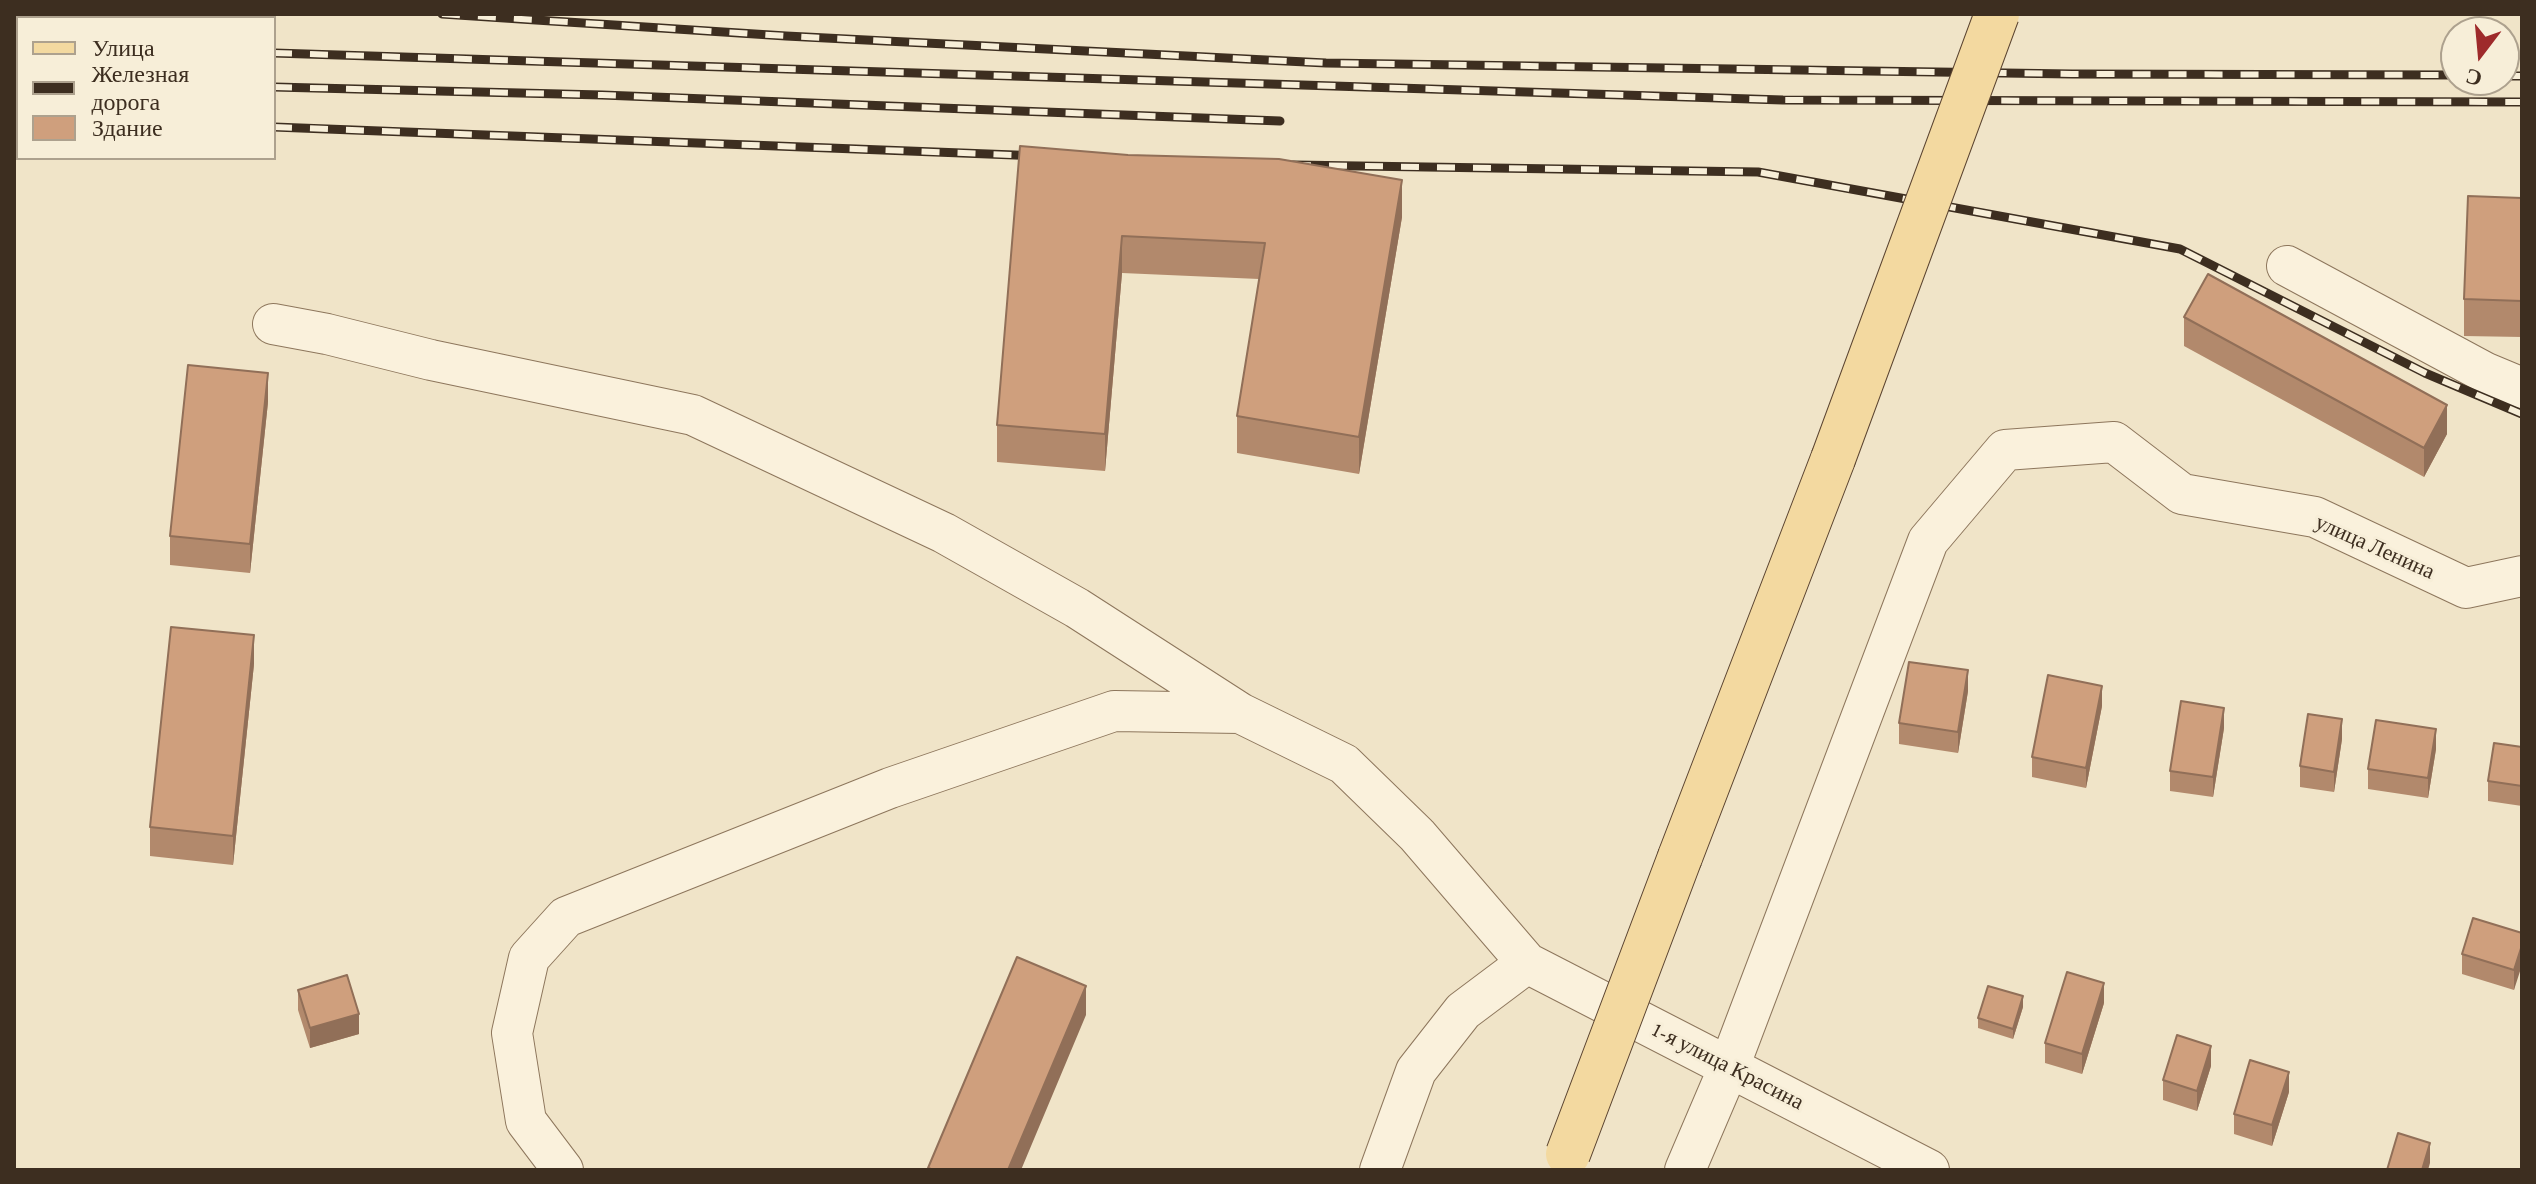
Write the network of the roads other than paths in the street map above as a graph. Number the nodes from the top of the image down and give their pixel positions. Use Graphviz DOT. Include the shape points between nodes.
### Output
graph roads {
  1 [pos="1997,14"];
  2 [pos="2287,266"];
  3 [pos="273,324"];
  4 [pos="2522,388"];
  5 [pos="2522,576"];
  6 [pos="1240,713"];
  7 [pos="1527,963"];
  8 [pos="1729,1067"];
  9 [pos="1565,1162"];
  10 [pos="1925,1169"];
  11 [pos="563,1170"];
  12 [pos="1380,1170"];
  13 [pos="1685,1170"];
  1 -- 9 [label="main road, bridge"];
  2 -- 4 [label="street"];
  3 -- 6 [label="street" via="693,415 944,533 1077,608"];
  5 -- 8 [label="street, улица Ленина" via="2466,588 2315,517 2182,494 2114,442 2005,450 1928,541"];
  6 -- 7 [label="street" via="1344,764 1417,835"];
  6 -- 11 [label="street" via="1114,711 890,788 566,917 529,958 512,1033 526,1121"];
  7 -- 8 [label="street, 1-я улица Красина"];
  7 -- 12 [label="street" via="1463,1011 1416,1071"];
  8 -- 10 [label="street, 1-я улица Красина"];
  8 -- 13 [label="street"];
}
